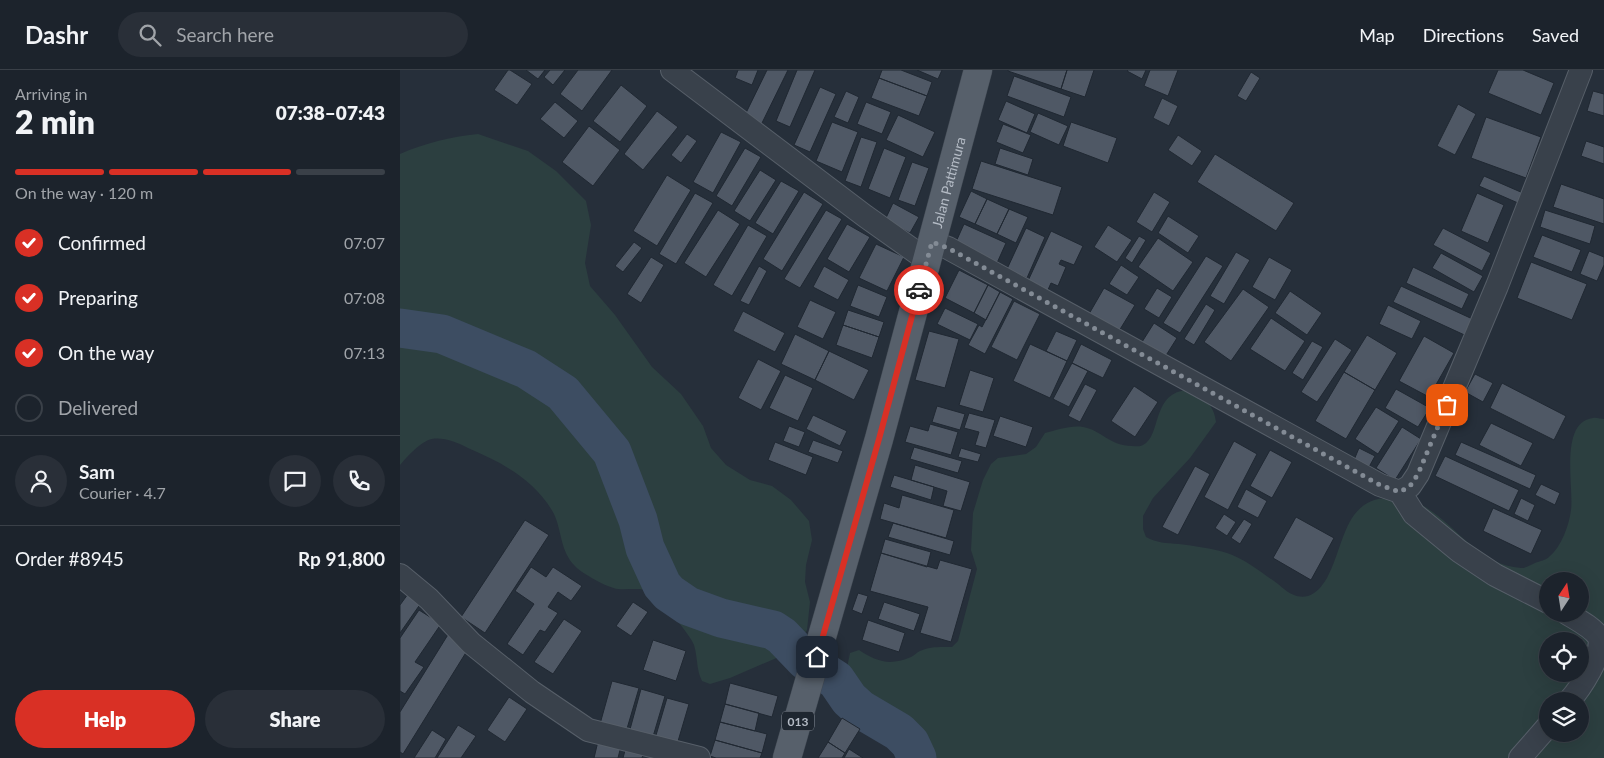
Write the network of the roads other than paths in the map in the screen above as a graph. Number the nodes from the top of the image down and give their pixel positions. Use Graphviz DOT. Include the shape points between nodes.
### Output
graph roads {
  1 [pos="672,70"];
  2 [pos="978,70"];
  3 [pos="1581,70"];
  4 [pos="930,251"];
  5 [pos="1400,492"];
  6 [pos="400,575"];
  7 [pos="1539,597"];
  8 [pos="1580,622"];
  9 [pos="1576,692"];
  10 [pos="1539,736"];
  11 [pos="699,758"];
  12 [pos="787,758"];
  13 [pos="1520,758"];
  1 -- 4 [label="street" via="865,216"];
  2 -- 4 [label="main road, Jalan Pattimura / 013"];
  3 -- 5 [label="street" via="1497,286 1418,474 1410,486"];
  4 -- 5 [label="street" via="948,248 1380,485"];
  4 -- 12 [label="main road, Jalan Pattimura / 013"];
  5 -- 7 [label="street" via="1414,514 1459,552"];
  6 -- 11 [label="street" via="429,599 471,643 532,692 588,730"];
  8 -- 9 [label="street" via="1596,633 1602,644 1594,667"];
  10 -- 13 [label="street"];
}
